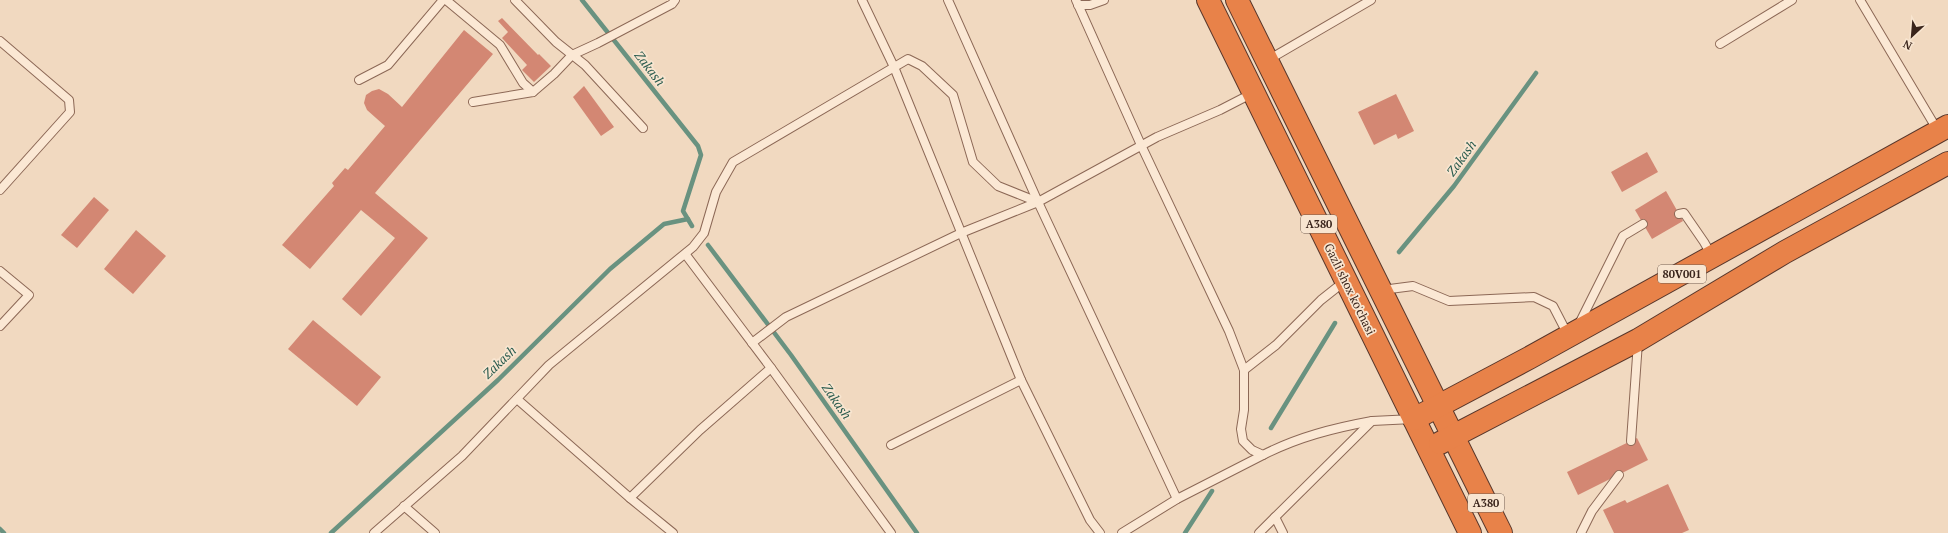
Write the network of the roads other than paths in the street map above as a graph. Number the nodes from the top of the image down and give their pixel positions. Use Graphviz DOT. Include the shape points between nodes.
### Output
graph roads {
  1 [pos="443,0"];
  2 [pos="446,0"];
  3 [pos="515,0"];
  4 [pos="675,0"];
  5 [pos="862,0"];
  6 [pos="948,0"];
  7 [pos="1104,0"];
  8 [pos="1208,0"];
  9 [pos="1237,0"];
  10 [pos="1371,0"];
  11 [pos="1792,0"];
  12 [pos="1860,0"];
  13 [pos="1077,2"];
  14 [pos="0,41"];
  15 [pos="1720,44"];
  16 [pos="572,54"];
  17 [pos="1267,60"];
  18 [pos="894,67"];
  19 [pos="359,80"];
  20 [pos="533,92"];
  21 [pos="1255,92"];
  22 [pos="473,102"];
  23 [pos="643,128"];
  24 [pos="1943,129"];
  25 [pos="1141,145"];
  26 [pos="1948,163"];
  27 [pos="0,190"];
  28 [pos="1038,202"];
  29 [pos="1679,214"];
  30 [pos="1643,224"];
  31 [pos="1769,226"];
  32 [pos="962,233"];
  33 [pos="1785,252"];
  34 [pos="686,255"];
  35 [pos="1712,257"];
  36 [pos="0,272"];
  37 [pos="1346,280"];
  38 [pos="1379,290"];
  39 [pos="0,326"];
  40 [pos="1572,335"];
  41 [pos="1638,340"];
  42 [pos="752,343"];
  43 [pos="771,368"];
  44 [pos="1244,370"];
  45 [pos="1021,380"];
  46 [pos="517,399"];
  47 [pos="1438,406"];
  48 [pos="1414,419"];
  49 [pos="1372,421"];
  50 [pos="1452,436"];
  51 [pos="1631,441"];
  52 [pos="890,445"];
  53 [pos="1428,449"];
  54 [pos="1263,455"];
  55 [pos="1619,475"];
  56 [pos="630,498"];
  57 [pos="1177,499"];
  58 [pos="404,506"];
  59 [pos="1275,517"];
  60 [pos="374,533"];
  61 [pos="435,533"];
  62 [pos="673,533"];
  63 [pos="891,533"];
  64 [pos="1100,533"];
  65 [pos="1122,533"];
  66 [pos="1259,533"];
  67 [pos="1282,533"];
  68 [pos="1470,533"];
  69 [pos="1501,533"];
  70 [pos="1581,533"];
  1 -- 19 [label="lane" via="388,65"];
  2 -- 20 [label="lane" via="500,45 524,83"];
  3 -- 16 [label="lane" via="556,42"];
  4 -- 16 [label="lane" via="672,4 598,43"];
  5 -- 18 [label="lane"];
  6 -- 28 [label="lane"];
  7 -- 13 [label="lane" via="1090,5"];
  8 -- 21 [label="highway, Gazli shox ko'chasi / A380"];
  9 -- 17 [label="highway, A380"];
  10 -- 17 [label="lane"];
  11 -- 15 [label="lane"];
  12 -- 24 [label="lane"];
  13 -- 25 [label="lane"];
  14 -- 27 [label="lane" via="69,100 70,112"];
  16 -- 20 [label="lane"];
  16 -- 23 [label="lane"];
  17 -- 38 [label="highway, A380"];
  18 -- 28 [label="lane" via="908,59 922,66 953,95 973,162 998,186"];
  18 -- 32 [label="lane"];
  18 -- 34 [label="lane" via="733,162 716,192 704,233"];
  20 -- 22 [label="lane"];
  21 -- 25 [label="lane"];
  21 -- 37 [label="highway, Gazli shox ko'chasi / A380"];
  24 -- 31 [label="highway, 80V001"];
  25 -- 28 [label="lane"];
  25 -- 44 [label="lane" via="1229,331"];
  26 -- 33 [label="highway, 80V001"];
  28 -- 32 [label="lane"];
  28 -- 57 [label="lane"];
  29 -- 35 [label="lane" via="1684,213"];
  30 -- 40 [label="lane" via="1623,236"];
  31 -- 33 [label="highway"];
  31 -- 35 [label="highway, 80V001"];
  32 -- 42 [label="lane" via="786,317"];
  32 -- 45 [label="lane"];
  33 -- 41 [label="highway, 80V001"];
  34 -- 42 [label="lane"];
  34 -- 46 [label="lane" via="549,366"];
  35 -- 40 [label="highway, 80V001"];
  36 -- 39 [label="lane" via="29,295"];
  37 -- 44 [label="lane" via="1321,300 1276,345"];
  37 -- 48 [label="highway, Gazli shox ko'chasi / A380"];
  38 -- 40 [label="lane" via="1412,286 1449,300 1534,297 1553,306"];
  38 -- 47 [label="highway, A380"];
  40 -- 47 [label="highway, 80V001"];
  41 -- 50 [label="highway, 80V001"];
  41 -- 51 [label="lane"];
  42 -- 43 [label="lane"];
  43 -- 56 [label="lane" via="700,430"];
  43 -- 63 [label="lane"];
  44 -- 54 [label="lane" via="1244,410 1241,429 1243,441 1252,450"];
  45 -- 52 [label="lane"];
  45 -- 64 [label="lane" via="1090,520"];
  46 -- 56 [label="lane"];
  46 -- 58 [label="lane" via="462,456"];
  47 -- 48 [label="highway, 80V001"];
  47 -- 50 [label="highway, A380"];
  48 -- 49 [label="lane"];
  48 -- 53 [label="highway, Gazli shox ko'chasi / A380"];
  49 -- 54 [label="lane" via="1337,427 1294,441"];
  49 -- 59 [label="lane"];
  50 -- 53 [label="highway, 80V001"];
  50 -- 69 [label="highway, A380"];
  53 -- 68 [label="highway, A380"];
  54 -- 57 [label="lane"];
  55 -- 70 [label="lane" via="1592,511"];
  56 -- 62 [label="lane"];
  57 -- 65 [label="lane"];
  58 -- 60 [label="lane"];
  58 -- 61 [label="lane"];
  59 -- 66 [label="lane"];
  59 -- 67 [label="lane"];
}
